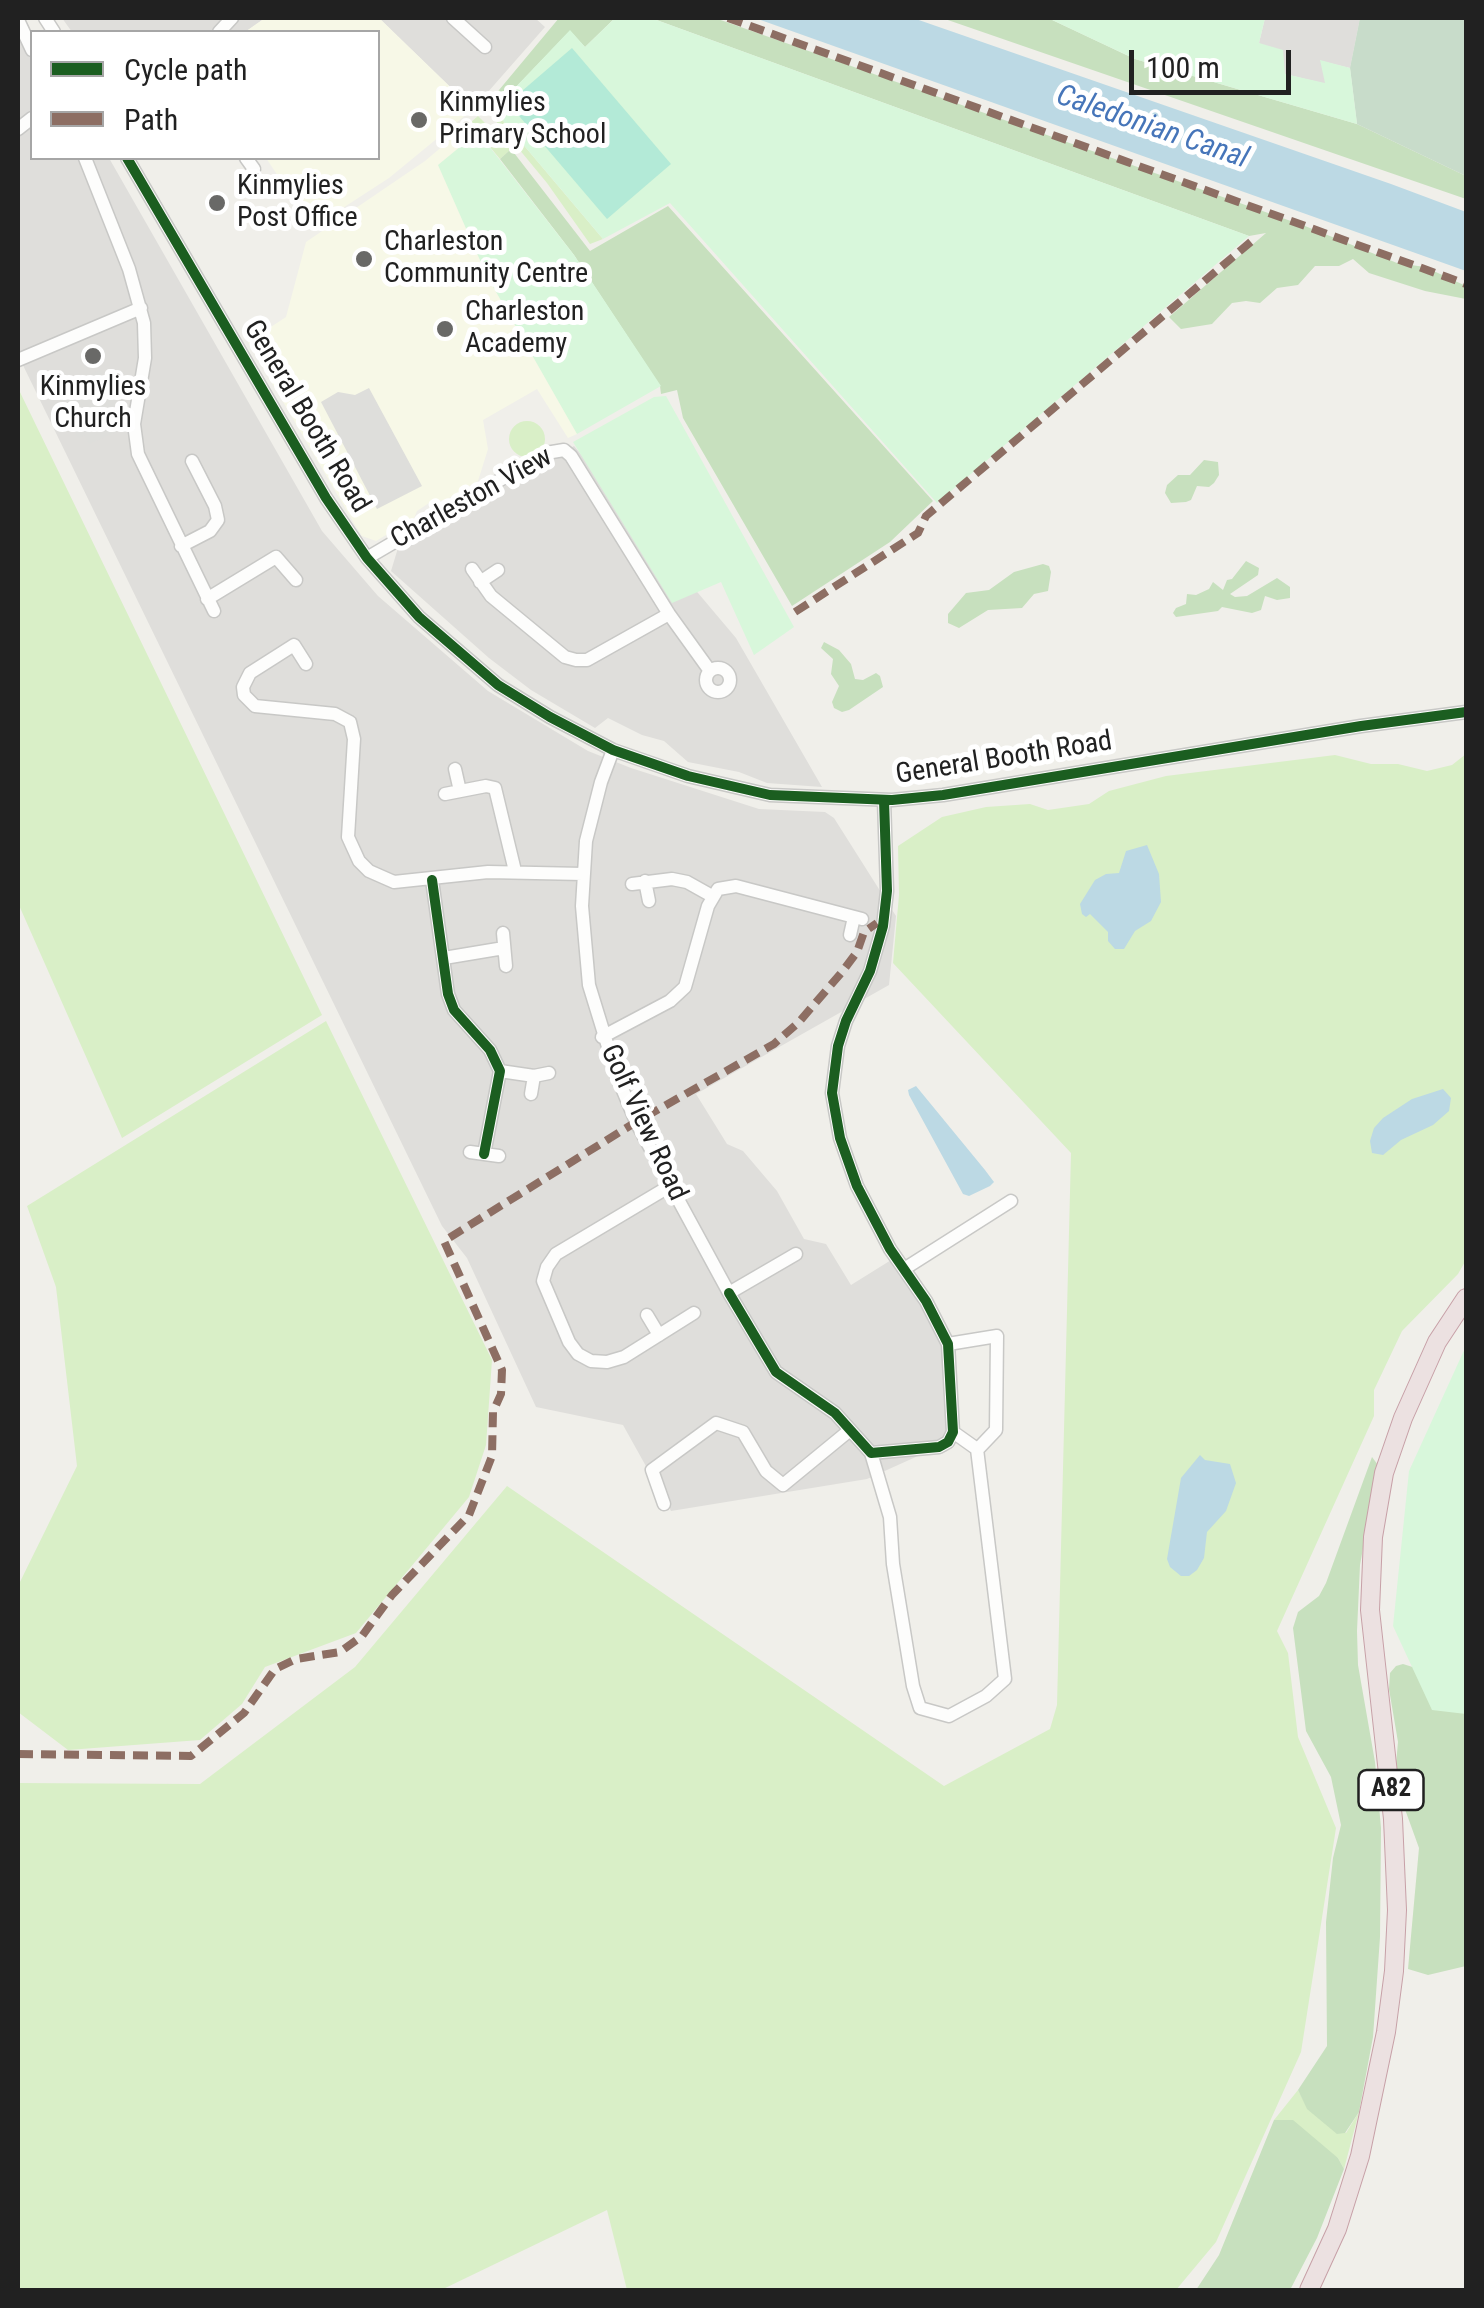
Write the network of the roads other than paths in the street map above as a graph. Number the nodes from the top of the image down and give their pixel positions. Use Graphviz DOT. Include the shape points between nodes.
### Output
graph roads {
  1 [pos="453,18"];
  2 [pos="484,48"];
  3 [pos="86,160"];
  4 [pos="128,160"];
  5 [pos="141,308"];
  6 [pos="18,360"];
  7 [pos="192,460"];
  8 [pos="181,546"];
  9 [pos="366,558"];
  10 [pos="472,570"];
  11 [pos="498,570"];
  12 [pos="296,580"];
  13 [pos="480,582"];
  14 [pos="670,614"];
  15 [pos="306,664"];
  16 [pos="710,670"];
  17 [pos="1466,712"];
  18 [pos="614,750"];
  19 [pos="455,769"];
  20 [pos="460,791"];
  21 [pos="445,794"];
  22 [pos="884,800"];
  23 [pos="515,872"];
  24 [pos="583,874"];
  25 [pos="432,880"];
  26 [pos="712,896"];
  27 [pos="649,901"];
  28 [pos="850,935"];
  29 [pos="444,958"];
  30 [pos="506,966"];
  31 [pos="602,1037"];
  32 [pos="500,1072"];
  33 [pos="550,1073"];
  34 [pos="534,1076"];
  35 [pos="531,1094"];
  36 [pos="484,1154"];
  37 [pos="670,1186"];
  38 [pos="1012,1202"];
  39 [pos="763,1252"];
  40 [pos="796,1254"];
  41 [pos="772,1268"];
  42 [pos="904,1269"];
  43 [pos="729,1292"];
  44 [pos="1466,1298"];
  45 [pos="694,1313"];
  46 [pos="647,1315"];
  47 [pos="659,1335"];
  48 [pos="948,1344"];
  49 [pos="850,1430"];
  50 [pos="954,1432"];
  51 [pos="977,1450"];
  52 [pos="871,1452"];
  53 [pos="664,1504"];
  54 [pos="1310,2290"];
  1 -- 2 [label="street"];
  3 -- 5 [label="street"];
  4 -- 9 [label="street, General Booth Road"];
  5 -- 6 [label="street"];
  5 -- 8 [label="street" via="146,339 135,438 142,468"];
  7 -- 8 [label="street" via="206,478 218,520"];
  8 -- 12 [label="street" via="210,605 281,552"];
  9 -- 14 [label="street, Charleston View" via="546,453 564,450"];
  9 -- 18 [label="street, General Booth Road" via="419,618 498,685"];
  10 -- 13 [label="street"];
  11 -- 13 [label="street"];
  13 -- 14 [label="street" via="576,660"];
  14 -- 16 [label="street, Charleston View"];
  15 -- 25 [label="street" via="300,642 250,673 243,687 248,701 350,722 352,850 382,878"];
  17 -- 22 [label="street, General Booth Road"];
  18 -- 22 [label="street, General Booth Road" via="770,795"];
  18 -- 24 [label="street, Golf View Road" via="591,818"];
  19 -- 20 [label="street"];
  20 -- 21 [label="street"];
  20 -- 23 [label="street" via="498,791"];
  22 -- 42 [label="street" via="884,926 838,1046 832,1094 847,1163"];
  23 -- 24 [label="street"];
  23 -- 25 [label="street"];
  24 -- 31 [label="street, Golf View Road" via="584,961"];
  25 -- 29 [label="street"];
  26 -- 27 [label="street" via="672,879 638,883"];
  26 -- 28 [label="street" via="736,886 858,918"];
  26 -- 31 [label="street" via="685,987"];
  29 -- 30 [label="street" via="504,941"];
  29 -- 32 [label="street" via="454,1010 490,1050"];
  31 -- 37 [label="street, Golf View Road" via="630,1111"];
  32 -- 34 [label="street"];
  32 -- 36 [label="street"];
  33 -- 34 [label="street"];
  34 -- 35 [label="street"];
  37 -- 43 [label="street, Golf View Road"];
  37 -- 47 [label="street" via="556,1254 543,1281 569,1342 592,1361 624,1356"];
  38 -- 42 [label="street"];
  39 -- 41 [label="street"];
  40 -- 41 [label="street"];
  41 -- 43 [label="street"];
  42 -- 48 [label="street"];
  43 -- 49 [label="street, Golf View Road" via="776,1372"];
  44 -- 54 [label="highway, A82" via="1437,1342 1403,1418 1384,1472 1373,1537 1370,1610 1393,1818 1394,1971 1360,2156"];
  45 -- 47 [label="street"];
  46 -- 47 [label="street"];
  48 -- 50 [label="street"];
  48 -- 51 [label="street" via="998,1336 996,1430"];
  49 -- 52 [label="street, Golf View Road"];
  49 -- 53 [label="street" via="782,1484 743,1432 716,1424 652,1470"];
  50 -- 51 [label="street"];
  50 -- 52 [label="street" via="939,1447"];
  51 -- 52 [label="street" via="1006,1679 950,1716 920,1708 890,1517"];
}
